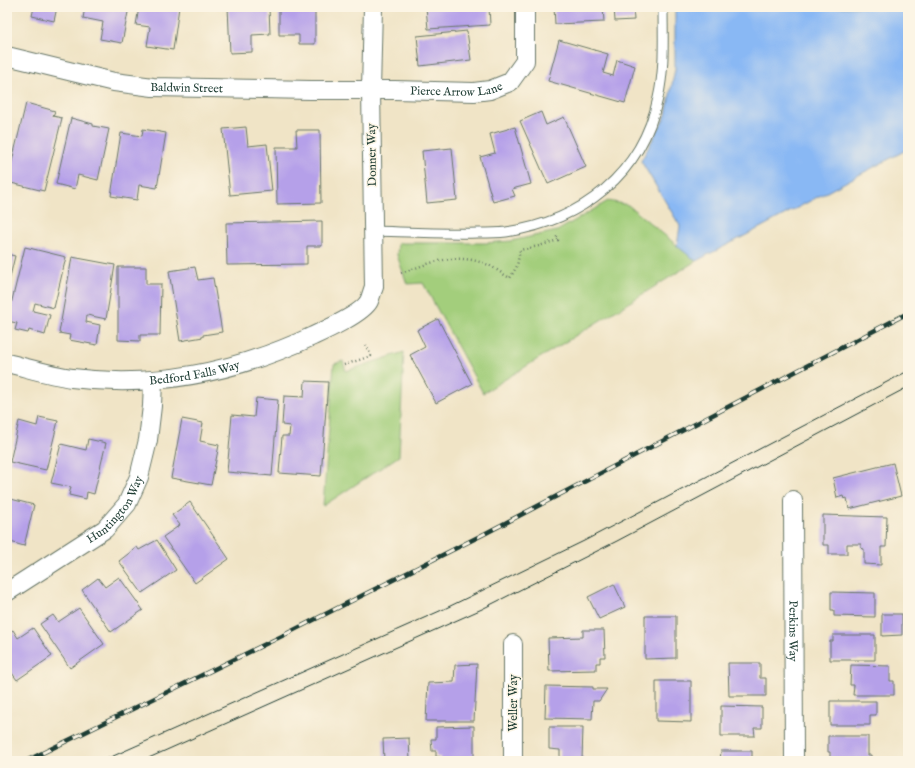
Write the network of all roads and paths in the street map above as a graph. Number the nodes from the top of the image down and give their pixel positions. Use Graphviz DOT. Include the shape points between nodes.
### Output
graph roads {
  1 [pos="373,7"];
  2 [pos="525,7"];
  3 [pos="663,7"];
  4 [pos="7,56"];
  5 [pos="371,90"];
  6 [pos="554,230"];
  7 [pos="373,231"];
  8 [pos="400,273"];
  9 [pos="369,302"];
  10 [pos="366,345"];
  11 [pos="7,363"];
  12 [pos="344,365"];
  13 [pos="153,381"];
  14 [pos="793,500"];
  15 [pos="7,592"];
  16 [pos="513,644"];
  17 [pos="513,761"];
  18 [pos="794,761"];
  1 -- 5 [label="street, Donner Way"];
  2 -- 5 [label="street, Pierce Arrow Lane" via="525,61 510,82 490,90 474,92"];
  3 -- 7 [label="lane" via="659,96 653,119 644,140 611,185 573,211 545,224 505,232"];
  4 -- 5 [label="street, Baldwin Street" via="114,82 153,87"];
  5 -- 7 [label="street, Donner Way"];
  6 -- 8 [label="path" via="558,240 520,250 517,266 510,278 486,264 454,258"];
  7 -- 9 [label="street, Donner Way" via="374,287"];
  9 -- 13 [label="street, Bedford Falls Way" via="356,314 342,321 287,348 244,364 198,375"];
  10 -- 12 [label="path" via="371,356"];
  11 -- 13 [label="street, Bedford Falls Way" via="72,378"];
  13 -- 15 [label="street, Huntington Way" via="148,440 139,477 127,504 104,530"];
  14 -- 18 [label="street, Perkins Way"];
  16 -- 17 [label="street, Weller Way"];
}
